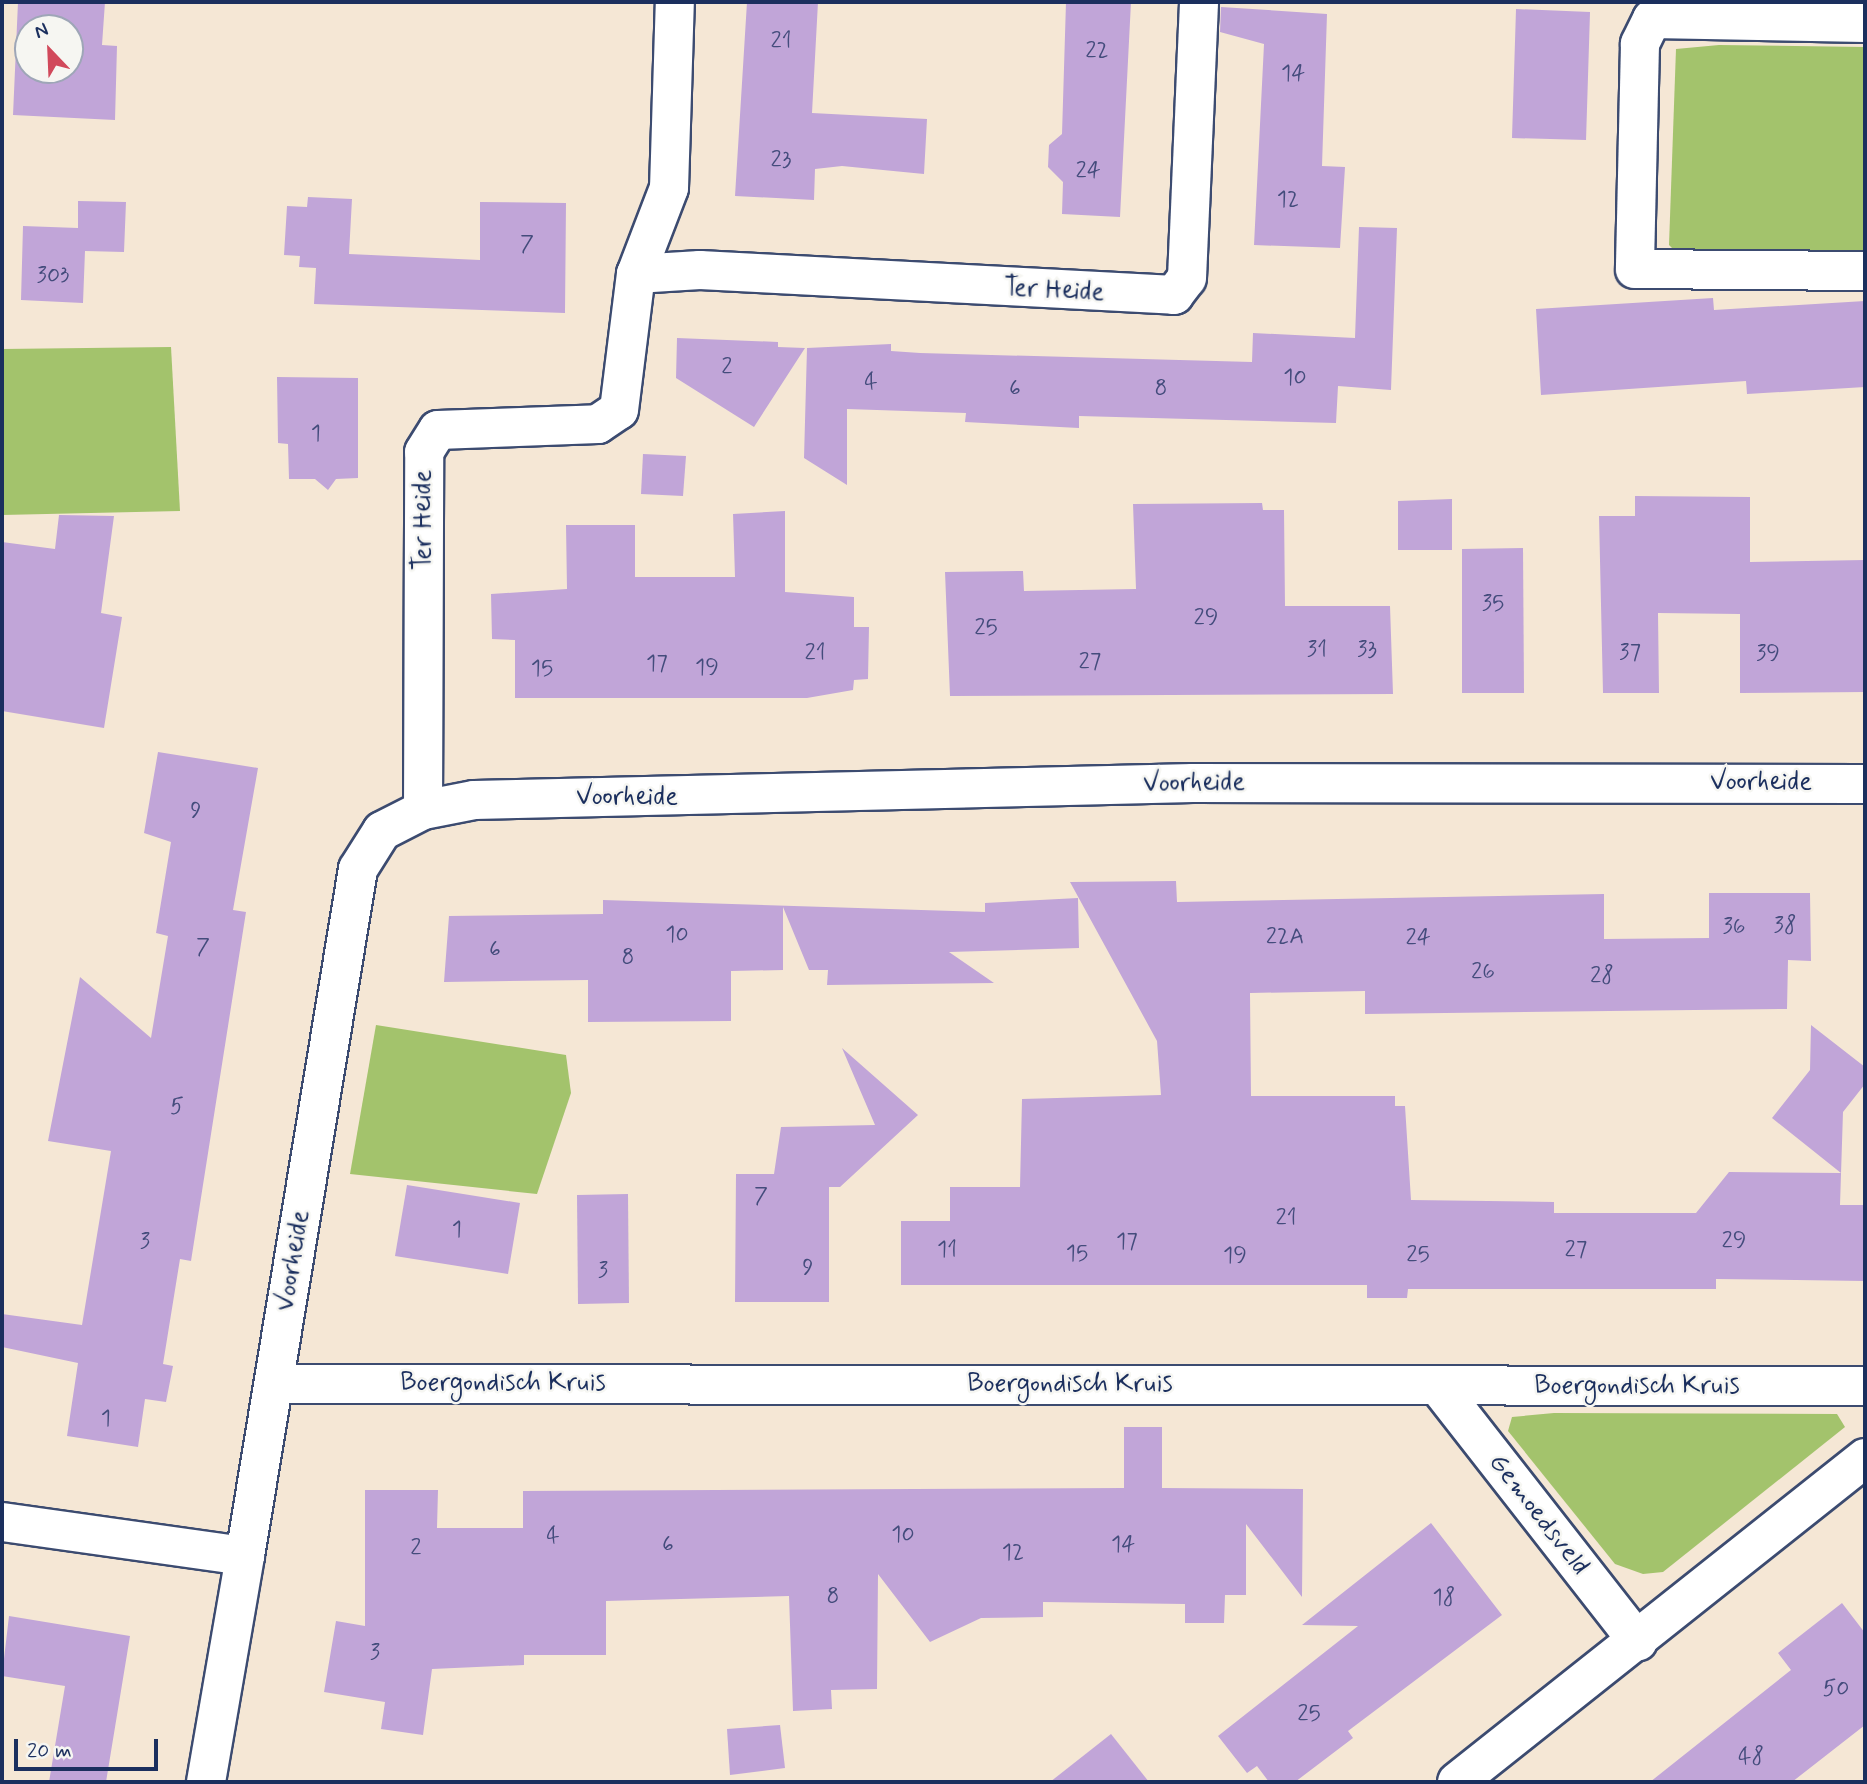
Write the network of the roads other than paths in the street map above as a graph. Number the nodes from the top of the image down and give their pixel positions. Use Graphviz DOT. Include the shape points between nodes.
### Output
graph roads {
  1 [pos="675,2"];
  2 [pos="1199,2"];
  3 [pos="1865,23"];
  4 [pos="1865,271"];
  5 [pos="636,274"];
  6 [pos="1865,783"];
  7 [pos="423,810"];
  8 [pos="275,1384"];
  9 [pos="1865,1386"];
  10 [pos="1439,1387"];
  11 [pos="1865,1458"];
  12 [pos="2,1521"];
  13 [pos="245,1556"];
  14 [pos="1638,1642"];
  15 [pos="206,1782"];
  16 [pos="1457,1782"];
  1 -- 5 [label="street, Ter Heide" via="669,188"];
  2 -- 5 [label="street, Ter Heide" via="1187,278 1174,295 700,270"];
  3 -- 4 [label="street" via="1652,19 1640,44 1635,269"];
  5 -- 7 [label="street, Ter Heide" via="619,410 598,424 438,430 424,452"];
  6 -- 7 [label="street, Voorheide" via="1193,783 474,800"];
  7 -- 8 [label="street, Voorheide" via="382,831 358,869"];
  8 -- 10 [label="street, Boergondisch Kruis"];
  8 -- 13 [label="street, Voorheide"];
  9 -- 10 [label="street, Boergondisch Kruis"];
  10 -- 14 [label="street, Gemoedsveld"];
  11 -- 14 [label="street"];
  12 -- 13 [label="street"];
  13 -- 15 [label="street"];
  14 -- 16 [label="street"];
}
